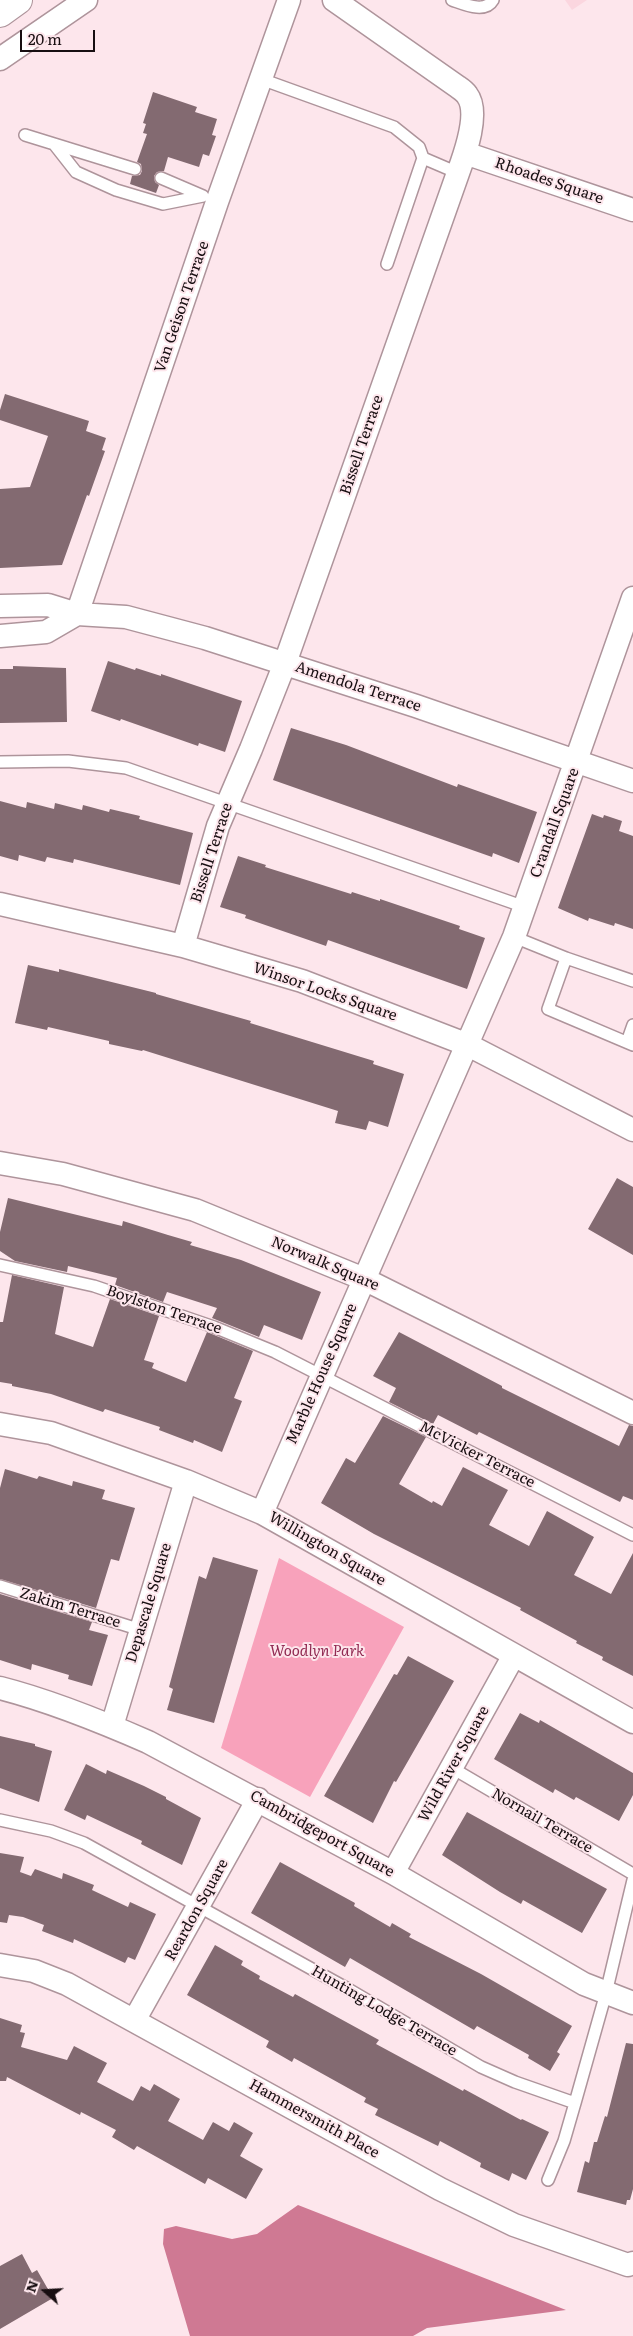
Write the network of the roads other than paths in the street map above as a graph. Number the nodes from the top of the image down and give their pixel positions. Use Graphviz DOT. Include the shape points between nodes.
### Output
graph roads {
  1 [pos="18,0"];
  2 [pos="86,0"];
  3 [pos="289,0"];
  4 [pos="334,0"];
  5 [pos="452,0"];
  6 [pos="493,0"];
  7 [pos="0,13"];
  8 [pos="0,59"];
  9 [pos="261,80"];
  10 [pos="25,135"];
  11 [pos="54,144"];
  12 [pos="423,158"];
  13 [pos="462,163"];
  14 [pos="135,169"];
  15 [pos="161,178"];
  16 [pos="210,199"];
  17 [pos="633,210"];
  18 [pos="387,264"];
  19 [pos="633,598"];
  20 [pos="0,606"];
  21 [pos="77,614"];
  22 [pos="0,636"];
  23 [pos="285,663"];
  24 [pos="0,762"];
  25 [pos="577,762"];
  26 [pos="633,781"];
  27 [pos="228,803"];
  28 [pos="0,904"];
  29 [pos="525,907"];
  30 [pos="514,937"];
  31 [pos="183,946"];
  32 [pos="566,958"];
  33 [pos="633,981"];
  34 [pos="633,1025"];
  35 [pos="630,1043"];
  36 [pos="468,1044"];
  37 [pos="633,1130"];
  38 [pos="0,1163"];
  39 [pos="0,1265"];
  40 [pos="364,1279"];
  41 [pos="321,1375"];
  42 [pos="633,1413"];
  43 [pos="0,1424"];
  44 [pos="186,1480"];
  45 [pos="262,1513"];
  46 [pos="633,1535"];
  47 [pos="0,1586"];
  48 [pos="141,1630"];
  49 [pos="514,1655"];
  50 [pos="0,1688"];
  51 [pos="633,1722"];
  52 [pos="112,1726"];
  53 [pos="452,1768"];
  54 [pos="258,1799"];
  55 [pos="0,1820"];
  56 [pos="393,1873"];
  57 [pos="633,1874"];
  58 [pos="633,1880"];
  59 [pos="198,1908"];
  60 [pos="0,1965"];
  61 [pos="606,1993"];
  62 [pos="633,2003"];
  63 [pos="134,2020"];
  64 [pos="575,2103"];
  65 [pos="548,2180"];
  66 [pos="633,2263"];
  1 -- 7 [label="main road"];
  2 -- 8 [label="street"];
  3 -- 9 [label="street, Van Geison Terrace"];
  4 -- 13 [label="street, Bissell Terrace" via="468,96 472,113"];
  5 -- 6 [label="lane" via="481,8"];
  9 -- 12 [label="lane" via="394,127 419,147"];
  9 -- 16 [label="street, Van Geison Terrace"];
  10 -- 11 [label="lane"];
  11 -- 14 [label="lane"];
  11 -- 16 [label="lane" via="76,172 116,190 164,204"];
  12 -- 13 [label="lane"];
  12 -- 18 [label="lane"];
  13 -- 17 [label="street, Rhoades Square"];
  13 -- 23 [label="street, Bissell Terrace"];
  15 -- 16 [label="lane"];
  16 -- 21 [label="street, Van Geison Terrace"];
  19 -- 25 [label="street, Crandall Square"];
  20 -- 21 [label="street, Amendola Terrace" via="48,605"];
  21 -- 22 [label="street" via="46,632"];
  21 -- 23 [label="street, Amendola Terrace" via="126,618"];
  23 -- 25 [label="street, Amendola Terrace"];
  23 -- 27 [label="street, Bissell Terrace"];
  24 -- 27 [label="lane" via="68,761 126,768"];
  25 -- 26 [label="street, Amendola Terrace"];
  25 -- 29 [label="street, Crandall Square"];
  27 -- 29 [label="lane"];
  27 -- 31 [label="street, Bissell Terrace" via="218,826"];
  28 -- 31 [label="street, Winsor Locks Square"];
  29 -- 30 [label="street, Crandall Square"];
  30 -- 32 [label="lane"];
  30 -- 36 [label="street, Crandall Square"];
  31 -- 36 [label="street, Winsor Locks Square" via="302,981"];
  32 -- 33 [label="lane"];
  32 -- 35 [label="lane" via="548,1009"];
  34 -- 35 [label="lane"];
  36 -- 37 [label="street, Winsor Locks Square"];
  36 -- 40 [label="street, Marble House Square"];
  38 -- 40 [label="street, Norwalk Square" via="63,1174 195,1210"];
  39 -- 41 [label="lane, Boylston Terrace" via="94,1286 214,1327"];
  40 -- 41 [label="street, Marble House Square"];
  40 -- 42 [label="street, Norwalk Square"];
  41 -- 45 [label="street, Marble House Square"];
  41 -- 46 [label="lane, McVicker Terrace"];
  43 -- 44 [label="street, Willington Square" via="51,1433"];
  44 -- 45 [label="street, Willington Square"];
  44 -- 48 [label="street, Depascale Square"];
  45 -- 49 [label="street, Willington Square"];
  47 -- 48 [label="lane, Zakim Terrace"];
  48 -- 52 [label="street, Depascale Square"];
  49 -- 51 [label="street, Willington Square"];
  49 -- 53 [label="street, Wild River Square"];
  50 -- 52 [label="street, Cambridgeport Square"];
  52 -- 54 [label="street, Cambridgeport Square"];
  53 -- 56 [label="street, Wild River Square"];
  53 -- 57 [label="lane, Nornail Terrace"];
  54 -- 56 [label="street, Cambridgeport Square"];
  54 -- 59 [label="street, Reardon Square"];
  55 -- 59 [label="lane, Hunting Lodge Terrace" via="51,1831 84,1843"];
  56 -- 61 [label="street, Cambridgeport Square" via="584,1984"];
  58 -- 61 [label="lane"];
  59 -- 63 [label="street, Reardon Square"];
  59 -- 64 [label="lane, Hunting Lodge Terrace" via="348,1989 481,2067"];
  60 -- 63 [label="street, Hammersmith Place" via="34,1971 67,1984"];
  61 -- 62 [label="street, Cambridgeport Square"];
  61 -- 64 [label="lane"];
  63 -- 66 [label="street, Hammersmith Place" via="440,2189 506,2221 628,2265"];
  64 -- 65 [label="lane" via="564,2142"];
}
